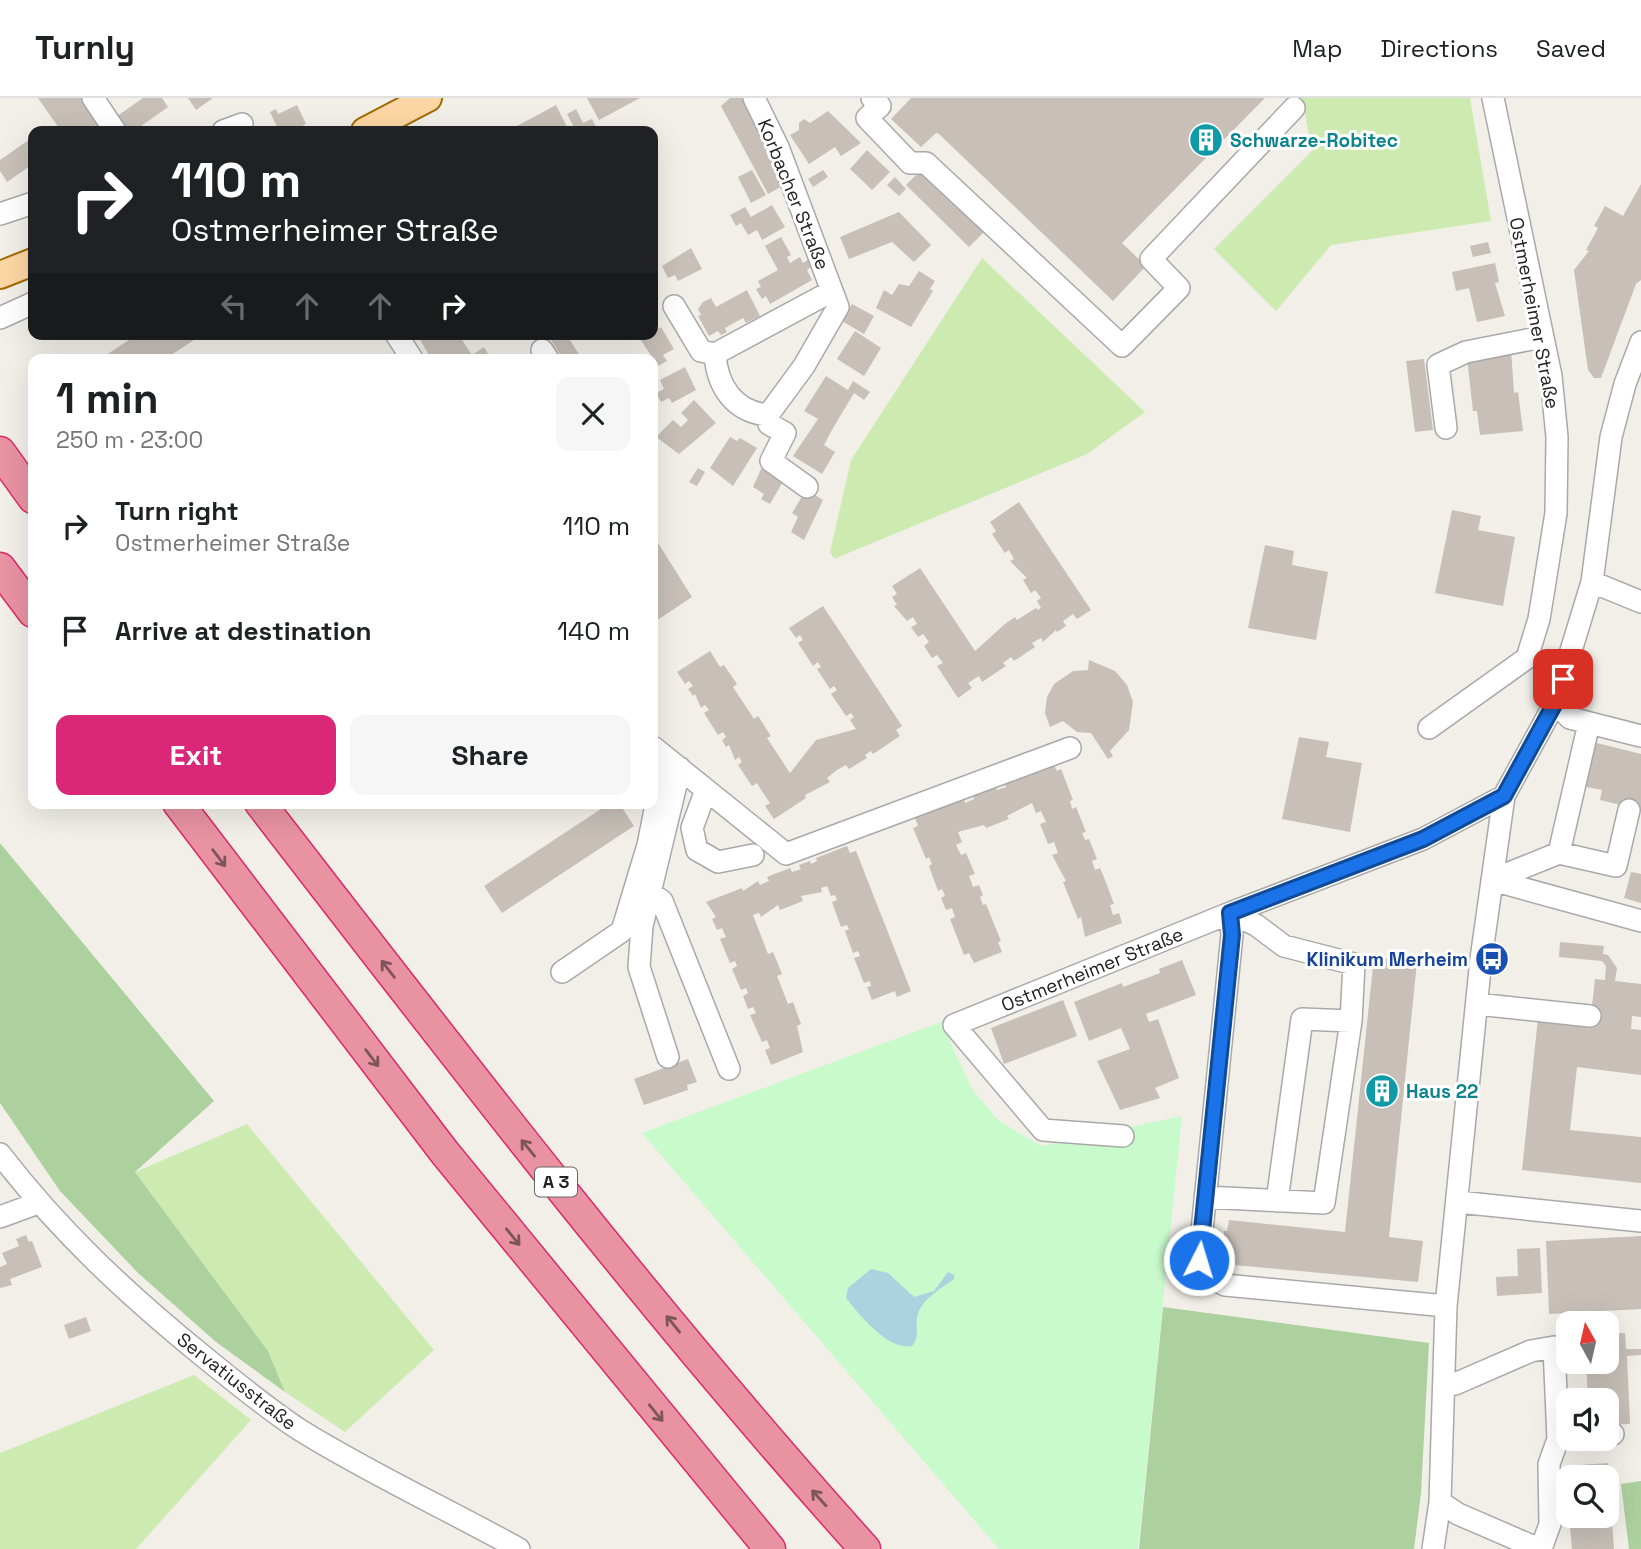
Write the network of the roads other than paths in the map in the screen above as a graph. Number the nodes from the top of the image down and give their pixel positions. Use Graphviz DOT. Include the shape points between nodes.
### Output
graph roads {
  1 [pos="93,98"];
  2 [pos="428,98"];
  3 [pos="754,98"];
  4 [pos="1493,98"];
  5 [pos="880,101"];
  6 [pos="1294,108"];
  7 [pos="112,126"];
  8 [pos="375,126"];
  9 [pos="28,205"];
  10 [pos="0,214"];
  11 [pos="28,264"];
  12 [pos="0,275"];
  13 [pos="832,291"];
  14 [pos="28,305"];
  15 [pos="674,306"];
  16 [pos="0,318"];
  17 [pos="1542,337"];
  18 [pos="1641,342"];
  19 [pos="715,354"];
  20 [pos="768,415"];
  21 [pos="1446,428"];
  22 [pos="0,452"];
  23 [pos="807,488"];
  24 [pos="28,491"];
  25 [pos="0,568"];
  26 [pos="1592,582"];
  27 [pos="1641,602"];
  28 [pos="28,605"];
  29 [pos="1555,703"];
  30 [pos="1589,723"];
  31 [pos="1429,728"];
  32 [pos="1641,736"];
  33 [pos="1070,748"];
  34 [pos="658,751"];
  35 [pos="680,768"];
  36 [pos="658,772"];
  37 [pos="706,789"];
  38 [pos="658,795"];
  39 [pos="1504,796"];
  40 [pos="182,809"];
  41 [pos="265,809"];
  42 [pos="655,809"];
  43 [pos="1629,810"];
  44 [pos="1559,853"];
  45 [pos="753,855"];
  46 [pos="1492,880"];
  47 [pos="649,892"];
  48 [pos="1230,913"];
  49 [pos="1641,920"];
  50 [pos="562,972"];
  51 [pos="1477,1004"];
  52 [pos="1590,1016"];
  53 [pos="1350,1021"];
  54 [pos="668,1057"];
  55 [pos="729,1069"];
  56 [pos="1123,1136"];
  57 [pos="0,1154"];
  58 [pos="1205,1198"];
  59 [pos="1277,1201"];
  60 [pos="1458,1202"];
  61 [pos="38,1203"];
  62 [pos="0,1217"];
  63 [pos="1641,1221"];
  64 [pos="1446,1306"];
  65 [pos="1445,1385"];
  66 [pos="1558,1388"];
  67 [pos="1556,1451"];
  68 [pos="1440,1502"];
  69 [pos="519,1549"];
  70 [pos="771,1549"];
  71 [pos="865,1549"];
  72 [pos="1433,1549"];
  73 [pos="1540,1549"];
  1 -- 7 [label="street"];
  2 -- 8 [label="main road"];
  3 -- 13 [label="street, Korbacher Straße" via="778,147"];
  4 -- 17 [label="street, Ostmerheimer Straße"];
  5 -- 6 [label="street" via="867,118 910,163 926,163 1122,346 1179,288 1151,259"];
  9 -- 10 [label="street"];
  11 -- 12 [label="main road"];
  13 -- 19 [label="street, Korbacher Straße"];
  13 -- 20 [label="street, Korbacher Straße" via="838,307"];
  14 -- 16 [label="street"];
  15 -- 19 [label="street" via="701,351"];
  17 -- 21 [label="street" via="1466,352 1438,365"];
  17 -- 31 [label="street, Ostmerheimer Straße" via="1557,437 1557,488 1539,619 1527,658"];
  18 -- 26 [label="street" via="1611,437"];
  19 -- 20 [label="street" via="716,375 724,392 752,414"];
  20 -- 23 [label="street" via="769,424 785,433 771,461"];
  22 -- 24 [label="highway"];
  25 -- 28 [label="highway"];
  26 -- 27 [label="street"];
  26 -- 29 [label="street"];
  29 -- 30 [label="street" via="1570,718"];
  29 -- 39 [label="street"];
  30 -- 32 [label="street"];
  30 -- 44 [label="street"];
  33 -- 37 [label="street" via="786,854"];
  34 -- 35 [label="street"];
  35 -- 37 [label="street"];
  35 -- 47 [label="street"];
  36 -- 38 [label="street"];
  37 -- 45 [label="street" via="692,828 697,850 718,862"];
  39 -- 46 [label="street"];
  39 -- 48 [label="street, Ostmerheimer Straße" via="1423,839"];
  40 -- 70 [label="highway, one-way" via="444,1153"];
  71 -- 41 [label="highway, A 3, one-way" via="777,1452 499,1112"];
  42 -- 50 [label="street" via="622,931"];
  43 -- 44 [label="street" via="1616,866"];
  44 -- 46 [label="street"];
  46 -- 49 [label="street"];
  46 -- 51 [label="street"];
  47 -- 54 [label="street" via="639,967"];
  47 -- 55 [label="street" via="662,901"];
  48 -- 53 [label="street" via="1284,946 1354,964"];
  48 -- 56 [label="street, Ostmerheimer Straße" via="954,1025 1043,1130"];
  48 -- 58 [label="street" via="1232,935"];
  51 -- 52 [label="street"];
  51 -- 60 [label="street"];
  53 -- 59 [label="street" via="1324,1203"];
  53 -- 59 [label="street" via="1302,1019"];
  57 -- 61 [label="street, Servatiusstraße"];
  58 -- 59 [label="street"];
  58 -- 64 [label="street" via="1199,1260 1207,1275 1225,1285"];
  60 -- 63 [label="street"];
  60 -- 64 [label="street"];
  61 -- 62 [label="street"];
  61 -- 69 [label="street, Servatiusstraße" via="142,1304 252,1396 300,1430"];
  64 -- 65 [label="street"];
  65 -- 66 [label="street" via="1531,1351 1554,1348"];
  65 -- 68 [label="street"];
  67 -- 73 [label="street" via="1549,1464 1550,1524"];
  68 -- 72 [label="street"];
  68 -- 73 [label="street"];
}
